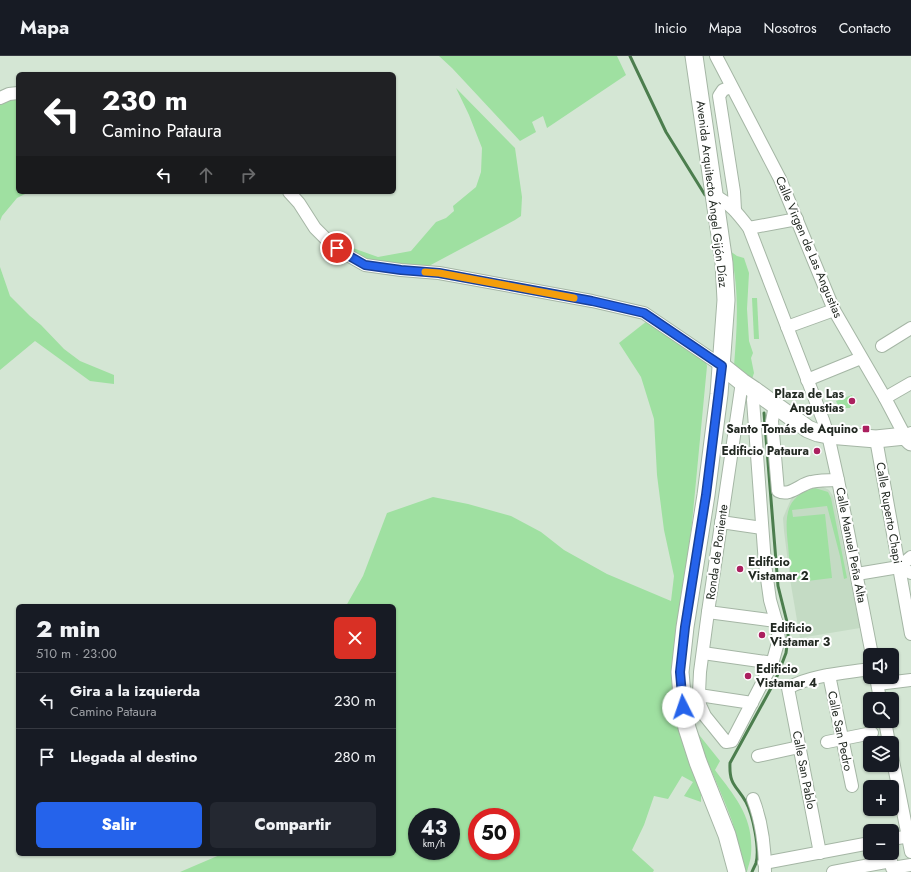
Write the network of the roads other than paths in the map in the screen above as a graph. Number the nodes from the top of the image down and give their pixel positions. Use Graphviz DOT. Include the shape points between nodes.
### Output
graph roads {
  1 [pos="694,56"];
  2 [pos="716,56"];
  3 [pos="725,75"];
  4 [pos="731,87"];
  5 [pos="16,93"];
  6 [pos="720,96"];
  7 [pos="0,98"];
  8 [pos="291,194"];
  9 [pos="715,196"];
  10 [pos="735,210"];
  11 [pos="797,219"];
  12 [pos="749,228"];
  13 [pos="834,310"];
  14 [pos="787,328"];
  15 [pos="911,328"];
  16 [pos="882,346"];
  17 [pos="861,358"];
  18 [pos="722,366"];
  19 [pos="807,380"];
  20 [pos="911,383"];
  21 [pos="748,386"];
  22 [pos="719,394"];
  23 [pos="886,398"];
  24 [pos="775,405"];
  25 [pos="828,435"];
  26 [pos="909,437"];
  27 [pos="876,439"];
  28 [pos="838,480"];
  29 [pos="721,522"];
  30 [pos="762,528"];
  31 [pos="911,557"];
  32 [pos="899,568"];
  33 [pos="911,573"];
  34 [pos="856,574"];
  35 [pos="708,612"];
  36 [pos="776,621"];
  37 [pos="911,634"];
  38 [pos="871,648"];
  39 [pos="703,653"];
  40 [pos="773,663"];
  41 [pos="863,670"];
  42 [pos="829,675"];
  43 [pos="899,680"];
  44 [pos="911,680"];
  45 [pos="700,700"];
  46 [pos="752,703"];
  47 [pos="683,707"];
  48 [pos="872,733"];
  49 [pos="842,739"];
  50 [pos="827,742"];
  51 [pos="799,748"];
  52 [pos="758,756"];
  53 [pos="896,772"];
  54 [pos="852,786"];
  55 [pos="753,799"];
  56 [pos="910,836"];
  57 [pos="899,838"];
  58 [pos="863,844"];
  59 [pos="911,852"];
  60 [pos="820,853"];
  61 [pos="911,865"];
  62 [pos="764,867"];
  63 [pos="737,872"];
  64 [pos="833,872"];
  1 -- 9 [label="main road, Avenida Arquitecto Ángel Gijón Díaz"];
  2 -- 3 [label="street, Calle Virgen de Las Angustias"];
  3 -- 4 [label="street, Calle Virgen de Las Angustias"];
  3 -- 6 [label="street" via="718,83"];
  4 -- 6 [label="street" via="723,90"];
  4 -- 11 [label="street, Calle Virgen de Las Angustias" via="780,179"];
  5 -- 7 [label="street"];
  6 -- 10 [label="street"];
  8 -- 18 [label="street" via="315,228 344,253 365,265 439,273 644,313"];
  9 -- 10 [label="street, Calle Manuel Peña Alta"];
  9 -- 18 [label="main road, Avenida Arquitecto Ángel Gijón Díaz" via="726,300"];
  10 -- 12 [label="street, Calle Manuel Peña Alta"];
  11 -- 12 [label="street"];
  11 -- 13 [label="street, Calle Virgen de Las Angustias"];
  12 -- 14 [label="street, Calle Manuel Peña Alta"];
  13 -- 14 [label="street"];
  13 -- 17 [label="street, Calle Virgen de Las Angustias"];
  14 -- 19 [label="street, Calle Manuel Peña Alta"];
  15 -- 16 [label="street"];
  17 -- 19 [label="street"];
  17 -- 23 [label="street, Calle Virgen de Las Angustias"];
  18 -- 21 [label="main road"];
  18 -- 22 [label="main road, Avenida Arquitecto Ángel Gijón Díaz"];
  19 -- 25 [label="street, Calle Manuel Peña Alta"];
  20 -- 23 [label="street"];
  21 -- 22 [label="main road" via="728,384"];
  21 -- 24 [label="main road"];
  21 -- 29 [label="street, Ronda de Poniente"];
  21 -- 30 [label="street" via="753,400"];
  22 -- 47 [label="main road, Avenida Arquitecto Ángel Gijón Díaz" via="684,635 680,672"];
  23 -- 26 [label="street, Calle Virgen de Las Angustias"];
  24 -- 25 [label="main road" via="808,429"];
  24 -- 28 [label="street" via="772,421 778,491 783,494 789,493 812,482"];
  25 -- 27 [label="main road"];
  25 -- 28 [label="street, Calle Manuel Peña Alta"];
  26 -- 27 [label="main road"];
  27 -- 32 [label="street, Calle Ruperto Chapi"];
  28 -- 34 [label="street, Calle Manuel Peña Alta"];
  29 -- 30 [label="street"];
  29 -- 35 [label="street, Ronda de Poniente"];
  30 -- 36 [label="street" via="770,600"];
  31 -- 32 [label="street"];
  32 -- 33 [label="street"];
  32 -- 34 [label="street"];
  32 -- 37 [label="street, Calle Ruperto Chapi"];
  34 -- 38 [label="street, Calle Manuel Peña Alta"];
  35 -- 36 [label="street"];
  35 -- 39 [label="street, Ronda de Poniente"];
  36 -- 40 [label="street" via="779,639"];
  39 -- 40 [label="street"];
  39 -- 45 [label="street, Ronda de Poniente"];
  40 -- 46 [label="street"];
  41 -- 42 [label="street"];
  42 -- 49 [label="street, Calle San Pedro"];
  42 -- 51 [label="street, Calle San Pablo" via="796,683 788,688"];
  43 -- 44 [label="street"];
  45 -- 46 [label="street"];
  45 -- 46 [label="street" via="705,716 726,742 732,741"];
  45 -- 47 [label="street"];
  47 -- 63 [label="main road, Avenida Arquitecto Ángel Gijón Díaz" via="687,728 727,835"];
  48 -- 49 [label="street"];
  49 -- 50 [label="street"];
  49 -- 54 [label="street, Calle San Pedro"];
  51 -- 52 [label="street"];
  51 -- 60 [label="street, Calle San Pablo"];
  53 -- 56 [label="street"];
  55 -- 62 [label="street" via="760,824"];
  56 -- 57 [label="street"];
  56 -- 59 [label="street"];
  58 -- 60 [label="street"];
  60 -- 62 [label="street"];
  61 -- 64 [label="street" via="892,868 891,861"];
}
